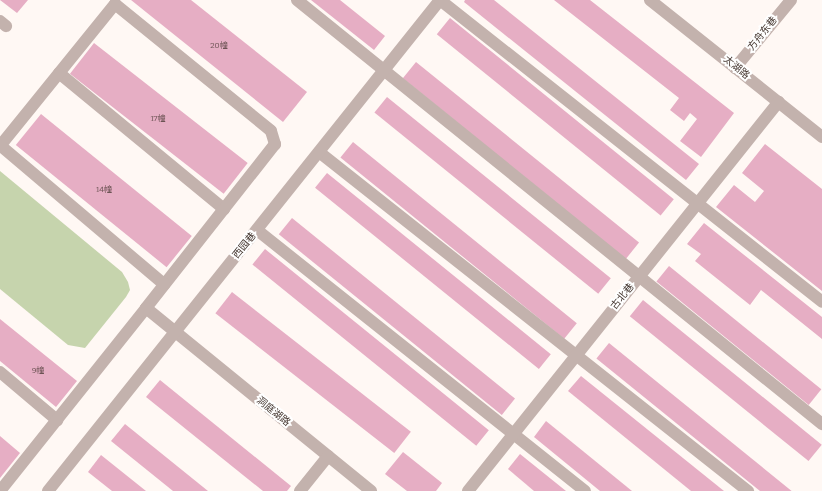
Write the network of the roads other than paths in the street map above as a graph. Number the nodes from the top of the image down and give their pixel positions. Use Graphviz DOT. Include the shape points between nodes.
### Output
graph roads {
  1 [pos="297,0"];
  2 [pos="440,0"];
  3 [pos="650,0"];
  4 [pos="791,0"];
  5 [pos="116,2"];
  6 [pos="736,68"];
  7 [pos="384,70"];
  8 [pos="59,73"];
  9 [pos="779,102"];
  10 [pos="822,137"];
  11 [pos="0,146"];
  12 [pos="319,152"];
  13 [pos="698,203"];
  14 [pos="224,209"];
  15 [pos="257,230"];
  16 [pos="640,276"];
  17 [pos="164,284"];
  18 [pos="822,302"];
  19 [pos="146,308"];
  20 [pos="176,333"];
  21 [pos="576,356"];
  22 [pos="0,372"];
  23 [pos="57,420"];
  24 [pos="822,424"];
  25 [pos="513,434"];
  26 [pos="328,456"];
  27 [pos="0,491"];
  28 [pos="48,491"];
  29 [pos="300,491"];
  30 [pos="371,491"];
  31 [pos="468,491"];
  32 [pos="585,491"];
  33 [pos="748,491"];
  1 -- 7 [label="street"];
  2 -- 7 [label="street, 西园巷"];
  2 -- 13 [label="street"];
  3 -- 6 [label="street, 太湖路"];
  4 -- 6 [label="street, 方舟东巷"];
  5 -- 8 [label="street"];
  5 -- 14 [label="street" via="272,131 275,144"];
  6 -- 9 [label="street, 太湖路"];
  7 -- 12 [label="street, 西园巷"];
  7 -- 16 [label="street"];
  8 -- 11 [label="street"];
  8 -- 14 [label="street"];
  9 -- 10 [label="street, 太湖路"];
  9 -- 13 [label="street, 古北巷"];
  11 -- 17 [label="street"];
  12 -- 15 [label="street, 西园巷"];
  12 -- 21 [label="street"];
  13 -- 16 [label="street, 古北巷"];
  13 -- 18 [label="street"];
  14 -- 17 [label="street"];
  15 -- 20 [label="street, 西园巷"];
  15 -- 25 [label="street"];
  16 -- 21 [label="street, 古北巷"];
  16 -- 24 [label="street"];
  17 -- 19 [label="street"];
  19 -- 20 [label="street, 洞庭湖路"];
  19 -- 23 [label="street"];
  20 -- 26 [label="street, 洞庭湖路"];
  20 -- 28 [label="street, 西园巷"];
  21 -- 25 [label="street, 古北巷"];
  21 -- 33 [label="street"];
  22 -- 23 [label="street"];
  23 -- 27 [label="street"];
  25 -- 31 [label="street, 古北巷"];
  25 -- 32 [label="street"];
  26 -- 29 [label="street"];
  26 -- 30 [label="street, 洞庭湖路"];
}
